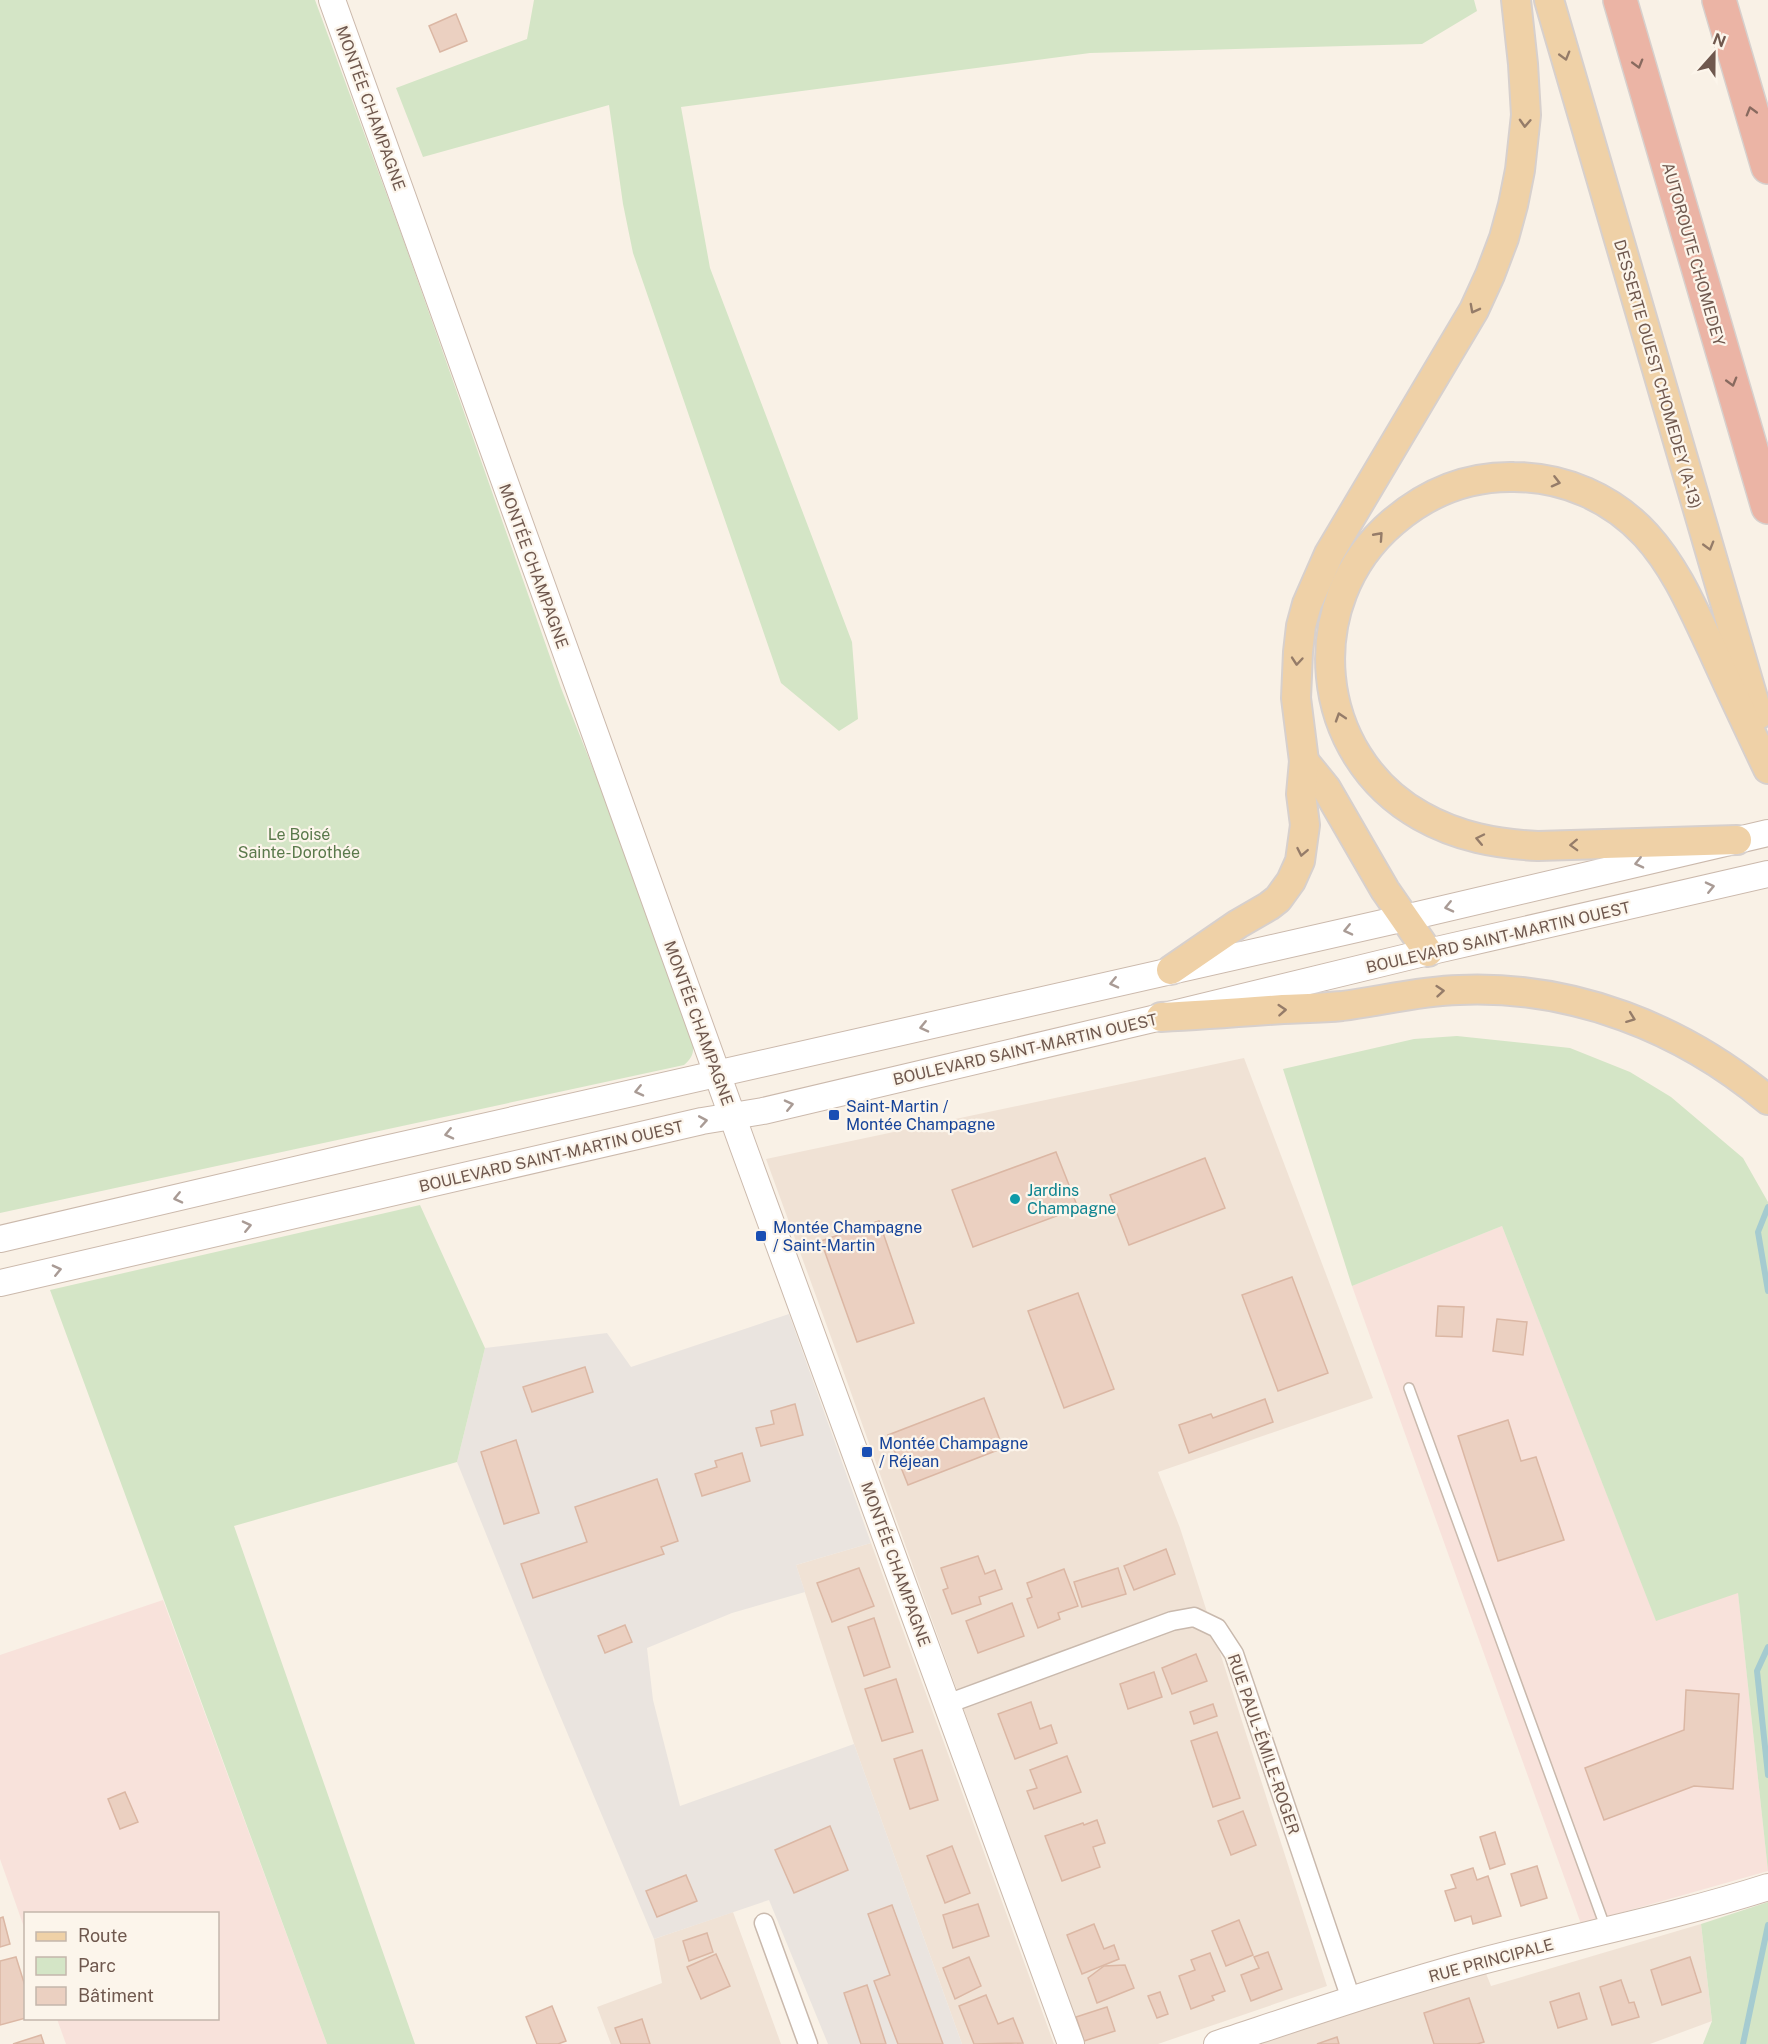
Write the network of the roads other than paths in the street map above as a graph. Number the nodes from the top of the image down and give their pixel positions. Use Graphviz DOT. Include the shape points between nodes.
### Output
graph roads {
  1 [pos="332,0"];
  2 [pos="1516,0"];
  3 [pos="1549,0"];
  4 [pos="1620,0"];
  5 [pos="1719,0"];
  6 [pos="1768,167"];
  7 [pos="1768,507"];
  8 [pos="1768,747"];
  9 [pos="1304,761"];
  10 [pos="1768,769"];
  11 [pos="1768,833"];
  12 [pos="1737,840"];
  13 [pos="1758,876"];
  14 [pos="1405,918"];
  15 [pos="1428,952"];
  16 [pos="1171,970"];
  17 [pos="1161,1017"];
  18 [pos="717,1073"];
  19 [pos="1768,1100"];
  20 [pos="732,1116"];
  21 [pos="0,1239"];
  22 [pos="0,1283"];
  23 [pos="1409,1388"];
  24 [pos="947,1704"];
  25 [pos="1768,1887"];
  26 [pos="764,1923"];
  27 [pos="1606,1931"];
  28 [pos="1351,1999"];
  29 [pos="808,2044"];
  30 [pos="1071,2044"];
  31 [pos="1217,2044"];
  1 -- 18 [label="main road, MONTÉE CHAMPAGNE"];
  2 -- 9 [label="main road, one-way" via="1526,115 1523,153 1509,219 1474,310 1336,540 1312,590 1301,626 1296,676"];
  3 -- 8 [label="main road, DESSERTE OUEST CHOMEDEY (A-13), one-way"];
  4 -- 7 [label="highway, AUTOROUTE CHOMEDEY, one-way"];
  6 -- 5 [label="highway, one-way"];
  9 -- 14 [label="main road" via="1326,788"];
  9 -- 16 [label="main road, one-way" via="1303,849 1291,881 1269,906"];
  12 -- 10 [label="main road, one-way" via="1514,845 1462,835 1420,816 1370,772 1351,746 1339,716 1331,682 1330,654 1333,626 1345,588 1362,556 1386,528 1417,504 1452,486 1490,478 1524,477 1588,492 1632,521 1671,567"];
  11 -- 12 [label="main road"];
  12 -- 14 [label="main road, one-way"];
  15 -- 13 [label="main road, BOULEVARD SAINT-MARTIN OUEST, one-way"];
  14 -- 15 [label="main road"];
  14 -- 16 [label="main road, one-way"];
  15 -- 17 [label="main road, BOULEVARD SAINT-MARTIN OUEST"];
  16 -- 18 [label="main road, one-way"];
  17 -- 19 [label="main road, one-way" via="1342,1006 1459,990 1525,992 1596,1006 1648,1024 1721,1064"];
  20 -- 17 [label="main road, BOULEVARD SAINT-MARTIN OUEST, one-way"];
  18 -- 20 [label="main road, MONTÉE CHAMPAGNE"];
  18 -- 21 [label="main road, one-way"];
  22 -- 20 [label="main road, BOULEVARD SAINT-MARTIN OUEST, one-way"];
  20 -- 24 [label="main road, MONTÉE CHAMPAGNE"];
  23 -- 27 [label="lane"];
  24 -- 28 [label="street, RUE PAUL-ÉMILE-ROGER" via="1172,1621 1194,1617 1216,1628 1234,1654"];
  24 -- 30 [label="main road, MONTÉE CHAMPAGNE"];
  25 -- 27 [label="main road, RUE PRINCIPALE"];
  26 -- 29 [label="street"];
  27 -- 28 [label="main road, RUE PRINCIPALE" via="1481,1961"];
  28 -- 31 [label="main road, RUE PRINCIPALE"];
}
